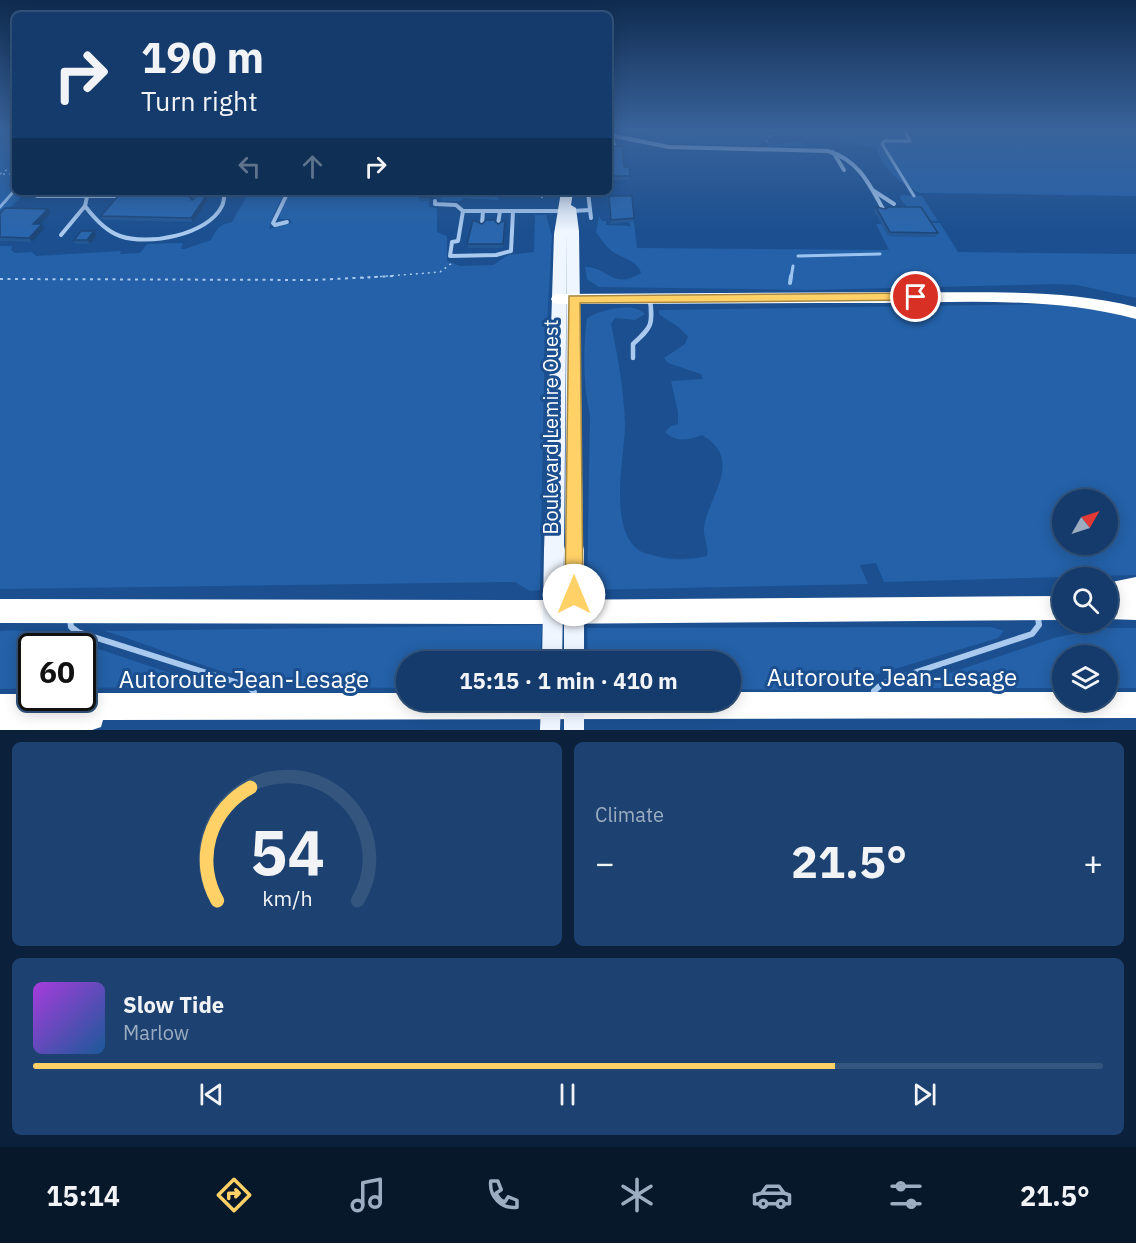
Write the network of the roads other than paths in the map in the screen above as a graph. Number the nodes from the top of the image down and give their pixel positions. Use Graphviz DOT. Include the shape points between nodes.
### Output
graph roads {
  1 [pos="840,163"];
  2 [pos="851,163"];
  3 [pos="844,170"];
  4 [pos="874,191"];
  5 [pos="62,195"];
  6 [pos="88,195"];
  7 [pos="118,195"];
  8 [pos="150,195"];
  9 [pos="199,195"];
  10 [pos="224,195"];
  11 [pos="287,195"];
  12 [pos="567,195"];
  13 [pos="588,195"];
  14 [pos="37,196"];
  15 [pos="195,200"];
  16 [pos="435,201"];
  17 [pos="894,204"];
  18 [pos="86,206"];
  19 [pos="883,209"];
  20 [pos="590,210"];
  21 [pos="463,211"];
  22 [pos="483,211"];
  23 [pos="500,211"];
  24 [pos="513,211"];
  25 [pos="567,211"];
  26 [pos="591,218"];
  27 [pos="288,222"];
  28 [pos="482,224"];
  29 [pos="498,224"];
  30 [pos="61,235"];
  31 [pos="916,297"];
  32 [pos="566,299"];
  33 [pos="650,299"];
  34 [pos="1136,304"];
  35 [pos="1136,313"];
  36 [pos="633,358"];
  37 [pos="564,550"];
  38 [pos="1136,589"];
  39 [pos="1118,593"];
  40 [pos="1052,605"];
  41 [pos="1036,608"];
  42 [pos="1052,608"];
  43 [pos="1118,608"];
  44 [pos="1136,608"];
  45 [pos="0,611"];
  46 [pos="74,611"];
  47 [pos="553,651"];
  48 [pos="573,651"];
  49 [pos="1136,705"];
  50 [pos="874,706"];
  51 [pos="0,707"];
  52 [pos="189,707"];
  53 [pos="252,707"];
  54 [pos="551,711"];
  55 [pos="574,711"];
  56 [pos="0,727"];
  57 [pos="550,730"];
  58 [pos="574,730"];
  1 -- 3 [label="lane"];
  2 -- 4 [label="lane" via="862,170"];
  4 -- 17 [label="lane"];
  4 -- 19 [label="lane"];
  5 -- 14 [label="lane"];
  6 -- 18 [label="lane"];
  7 -- 8 [label="lane"];
  9 -- 15 [label="lane"];
  10 -- 18 [label="lane" via="222,204 201,226 162,238 120,236 96,221"];
  11 -- 27 [label="lane" via="273,223"];
  12 -- 25 [label="main road, Boulevard Lemire Ouest"];
  13 -- 20 [label="lane"];
  16 -- 21 [label="lane" via="456,205"];
  18 -- 30 [label="lane"];
  20 -- 25 [label="lane"];
  20 -- 26 [label="lane"];
  21 -- 22 [label="lane"];
  21 -- 24 [label="lane" via="458,241 452,242 450,256 496,255 511,250"];
  22 -- 23 [label="lane"];
  22 -- 28 [label="lane"];
  23 -- 24 [label="lane"];
  23 -- 29 [label="lane"];
  24 -- 25 [label="lane"];
  25 -- 32 [label="main road, Boulevard Lemire Ouest"];
  25 -- 32 [label="main road, Boulevard Lemire Ouest" via="560,234"];
  31 -- 33 [label="highway"];
  31 -- 34 [label="highway" via="1048,290 1090,293"];
  31 -- 35 [label="highway" via="1062,299 1105,304"];
  32 -- 33 [label="highway"];
  32 -- 37 [label="main road, Boulevard Lemire Ouest"];
  33 -- 36 [label="lane" via="652,323 633,344"];
  37 -- 47 [label="main road, bridge"];
  37 -- 48 [label="main road, Boulevard Lemire Ouest, bridge"];
  38 -- 39 [label="highway"];
  40 -- 41 [label="highway"];
  41 -- 42 [label="highway"];
  41 -- 46 [label="highway"];
  41 -- 50 [label="lane" via="1039,625 1032,634 883,683 874,691"];
  43 -- 44 [label="highway"];
  45 -- 46 [label="highway"];
  46 -- 53 [label="lane" via="71,627 78,632 248,687 254,692"];
  49 -- 50 [label="highway, Autoroute Jean-Lesage"];
  50 -- 53 [label="highway, Autoroute Jean-Lesage"];
  51 -- 52 [label="highway, Autoroute Jean-Lesage"];
  52 -- 53 [label="highway, Autoroute Jean-Lesage"];
  52 -- 56 [label="highway"];
  54 -- 57 [label="main road, bridge"];
  55 -- 58 [label="main road, bridge"];
}
